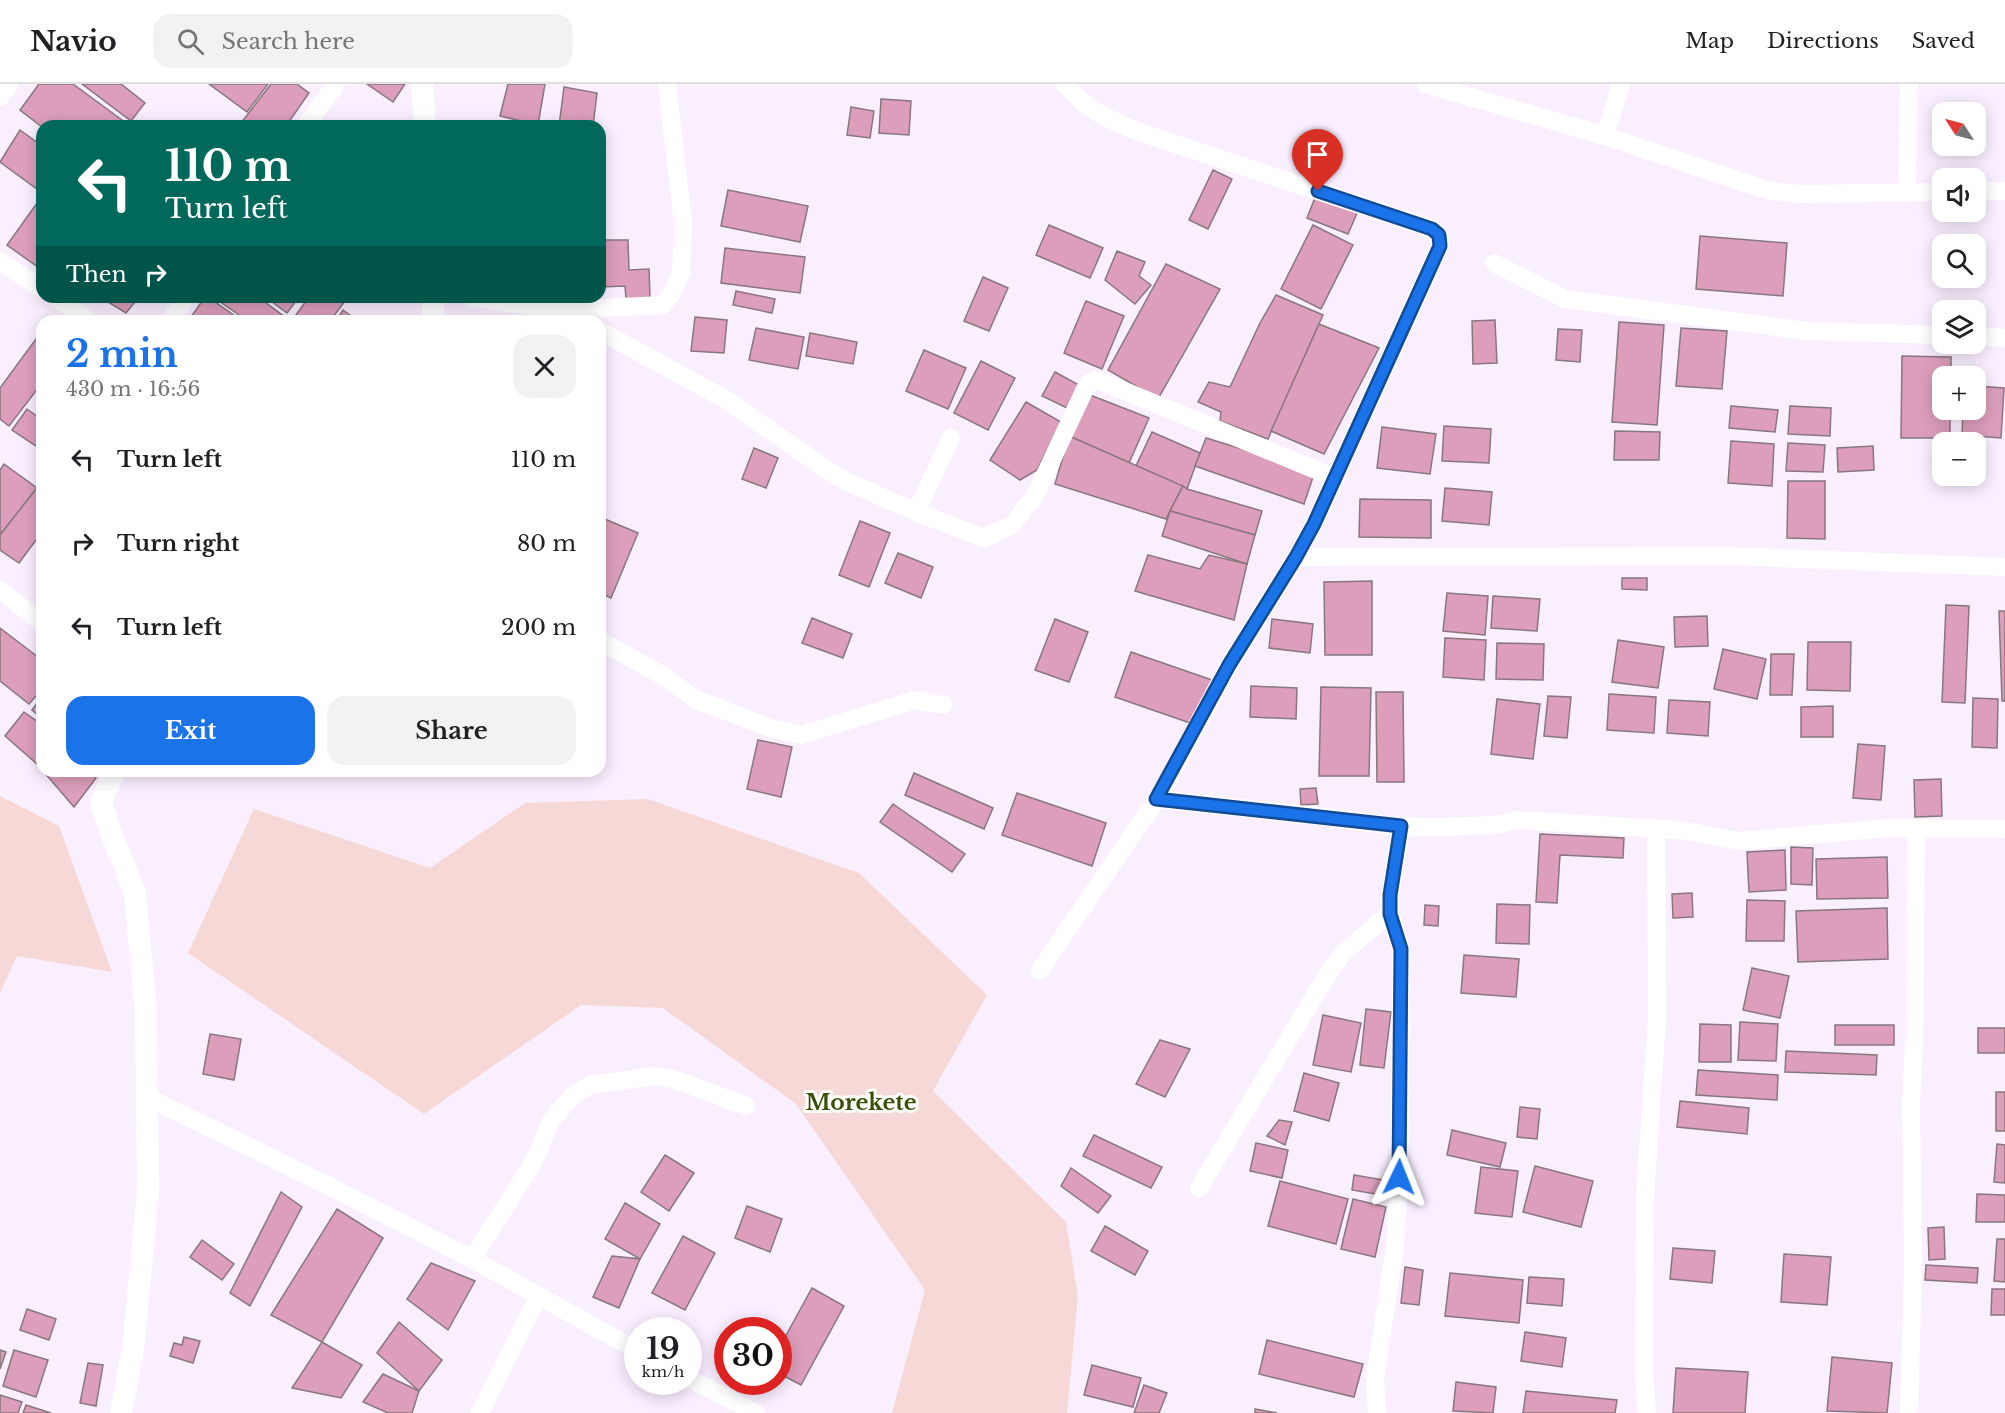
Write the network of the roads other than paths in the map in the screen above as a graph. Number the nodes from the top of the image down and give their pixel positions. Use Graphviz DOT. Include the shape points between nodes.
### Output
graph roads {
  1 [pos="10,84"];
  2 [pos="336,84"];
  3 [pos="422,84"];
  4 [pos="667,84"];
  5 [pos="1064,84"];
  6 [pos="1426,84"];
  7 [pos="1621,84"];
  8 [pos="1909,84"];
  9 [pos="0,97"];
  10 [pos="310,120"];
  11 [pos="425,120"];
  12 [pos="1605,136"];
  13 [pos="1986,191"];
  14 [pos="2005,191"];
  15 [pos="1907,192"];
  16 [pos="1932,192"];
  17 [pos="0,261"];
  18 [pos="1494,263"];
  19 [pos="36,285"];
  20 [pos="64,303"];
  21 [pos="510,303"];
  22 [pos="555,310"];
  23 [pos="80,315"];
  24 [pos="566,315"];
  25 [pos="606,334"];
  26 [pos="1932,335"];
  27 [pos="1986,337"];
  28 [pos="2005,338"];
  29 [pos="951,438"];
  30 [pos="1335,478"];
  31 [pos="916,512"];
  32 [pos="1296,557"];
  33 [pos="2005,567"];
  34 [pos="0,590"];
  35 [pos="36,618"];
  36 [pos="606,644"];
  37 [pos="943,705"];
  38 [pos="111,777"];
  39 [pos="1156,799"];
  40 [pos="1401,826"];
  41 [pos="1656,828"];
  42 [pos="1916,828"];
  43 [pos="2005,829"];
  44 [pos="1390,914"];
  45 [pos="1040,970"];
  46 [pos="147,1097"];
  47 [pos="746,1106"];
  48 [pos="1199,1188"];
  49 [pos="472,1259"];
  50 [pos="538,1297"];
  51 [pos="624,1343"];
  52 [pos="702,1385"];
  53 [pos="121,1413"];
  54 [pos="480,1413"];
  55 [pos="756,1413"];
  56 [pos="1377,1413"];
  57 [pos="1647,1413"];
  58 [pos="1908,1413"];
  1 -- 9 [label="street"];
  2 -- 10 [label="street"];
  3 -- 11 [label="street"];
  4 -- 22 [label="street" via="683,223 681,273 673,291 663,305"];
  5 -- 30 [label="street" via="1085,104 1136,131 1432,229 1439,235 1440,246"];
  6 -- 12 [label="street"];
  7 -- 12 [label="street"];
  8 -- 15 [label="street"];
  12 -- 15 [label="street" via="1770,191"];
  13 -- 14 [label="street"];
  15 -- 16 [label="street"];
  17 -- 19 [label="street"];
  18 -- 26 [label="street" via="1565,299 1807,331"];
  20 -- 23 [label="street"];
  21 -- 22 [label="street"];
  22 -- 24 [label="street"];
  25 -- 31 [label="street" via="725,399 838,478"];
  27 -- 28 [label="street"];
  29 -- 31 [label="street"];
  30 -- 31 [label="street" via="1098,380 1084,389 1035,496 1012,525 984,538"];
  30 -- 32 [label="street"];
  32 -- 33 [label="street" via="1728,556"];
  32 -- 39 [label="street" via="1229,665"];
  34 -- 35 [label="street"];
  36 -- 37 [label="street" via="697,700 770,728 801,735 915,700"];
  38 -- 46 [label="street" via="101,802 135,894 146,1012"];
  39 -- 40 [label="street"];
  39 -- 45 [label="street"];
  40 -- 41 [label="street" via="1495,825 1517,820"];
  40 -- 44 [label="street"];
  41 -- 42 [label="street" via="1739,841"];
  41 -- 57 [label="street" via="1657,1019 1645,1196"];
  42 -- 43 [label="street"];
  42 -- 58 [label="street" via="1911,1102 1913,1267"];
  44 -- 48 [label="street" via="1343,953"];
  44 -- 56 [label="street" via="1401,949 1400,1136 1396,1240 1375,1378"];
  46 -- 49 [label="street"];
  46 -- 53 [label="street" via="148,1192 133,1349"];
  47 -- 49 [label="street" via="655,1076 590,1085 572,1096 551,1121 533,1163"];
  49 -- 50 [label="street"];
  50 -- 51 [label="street"];
  50 -- 54 [label="street"];
  52 -- 55 [label="street"];
}
